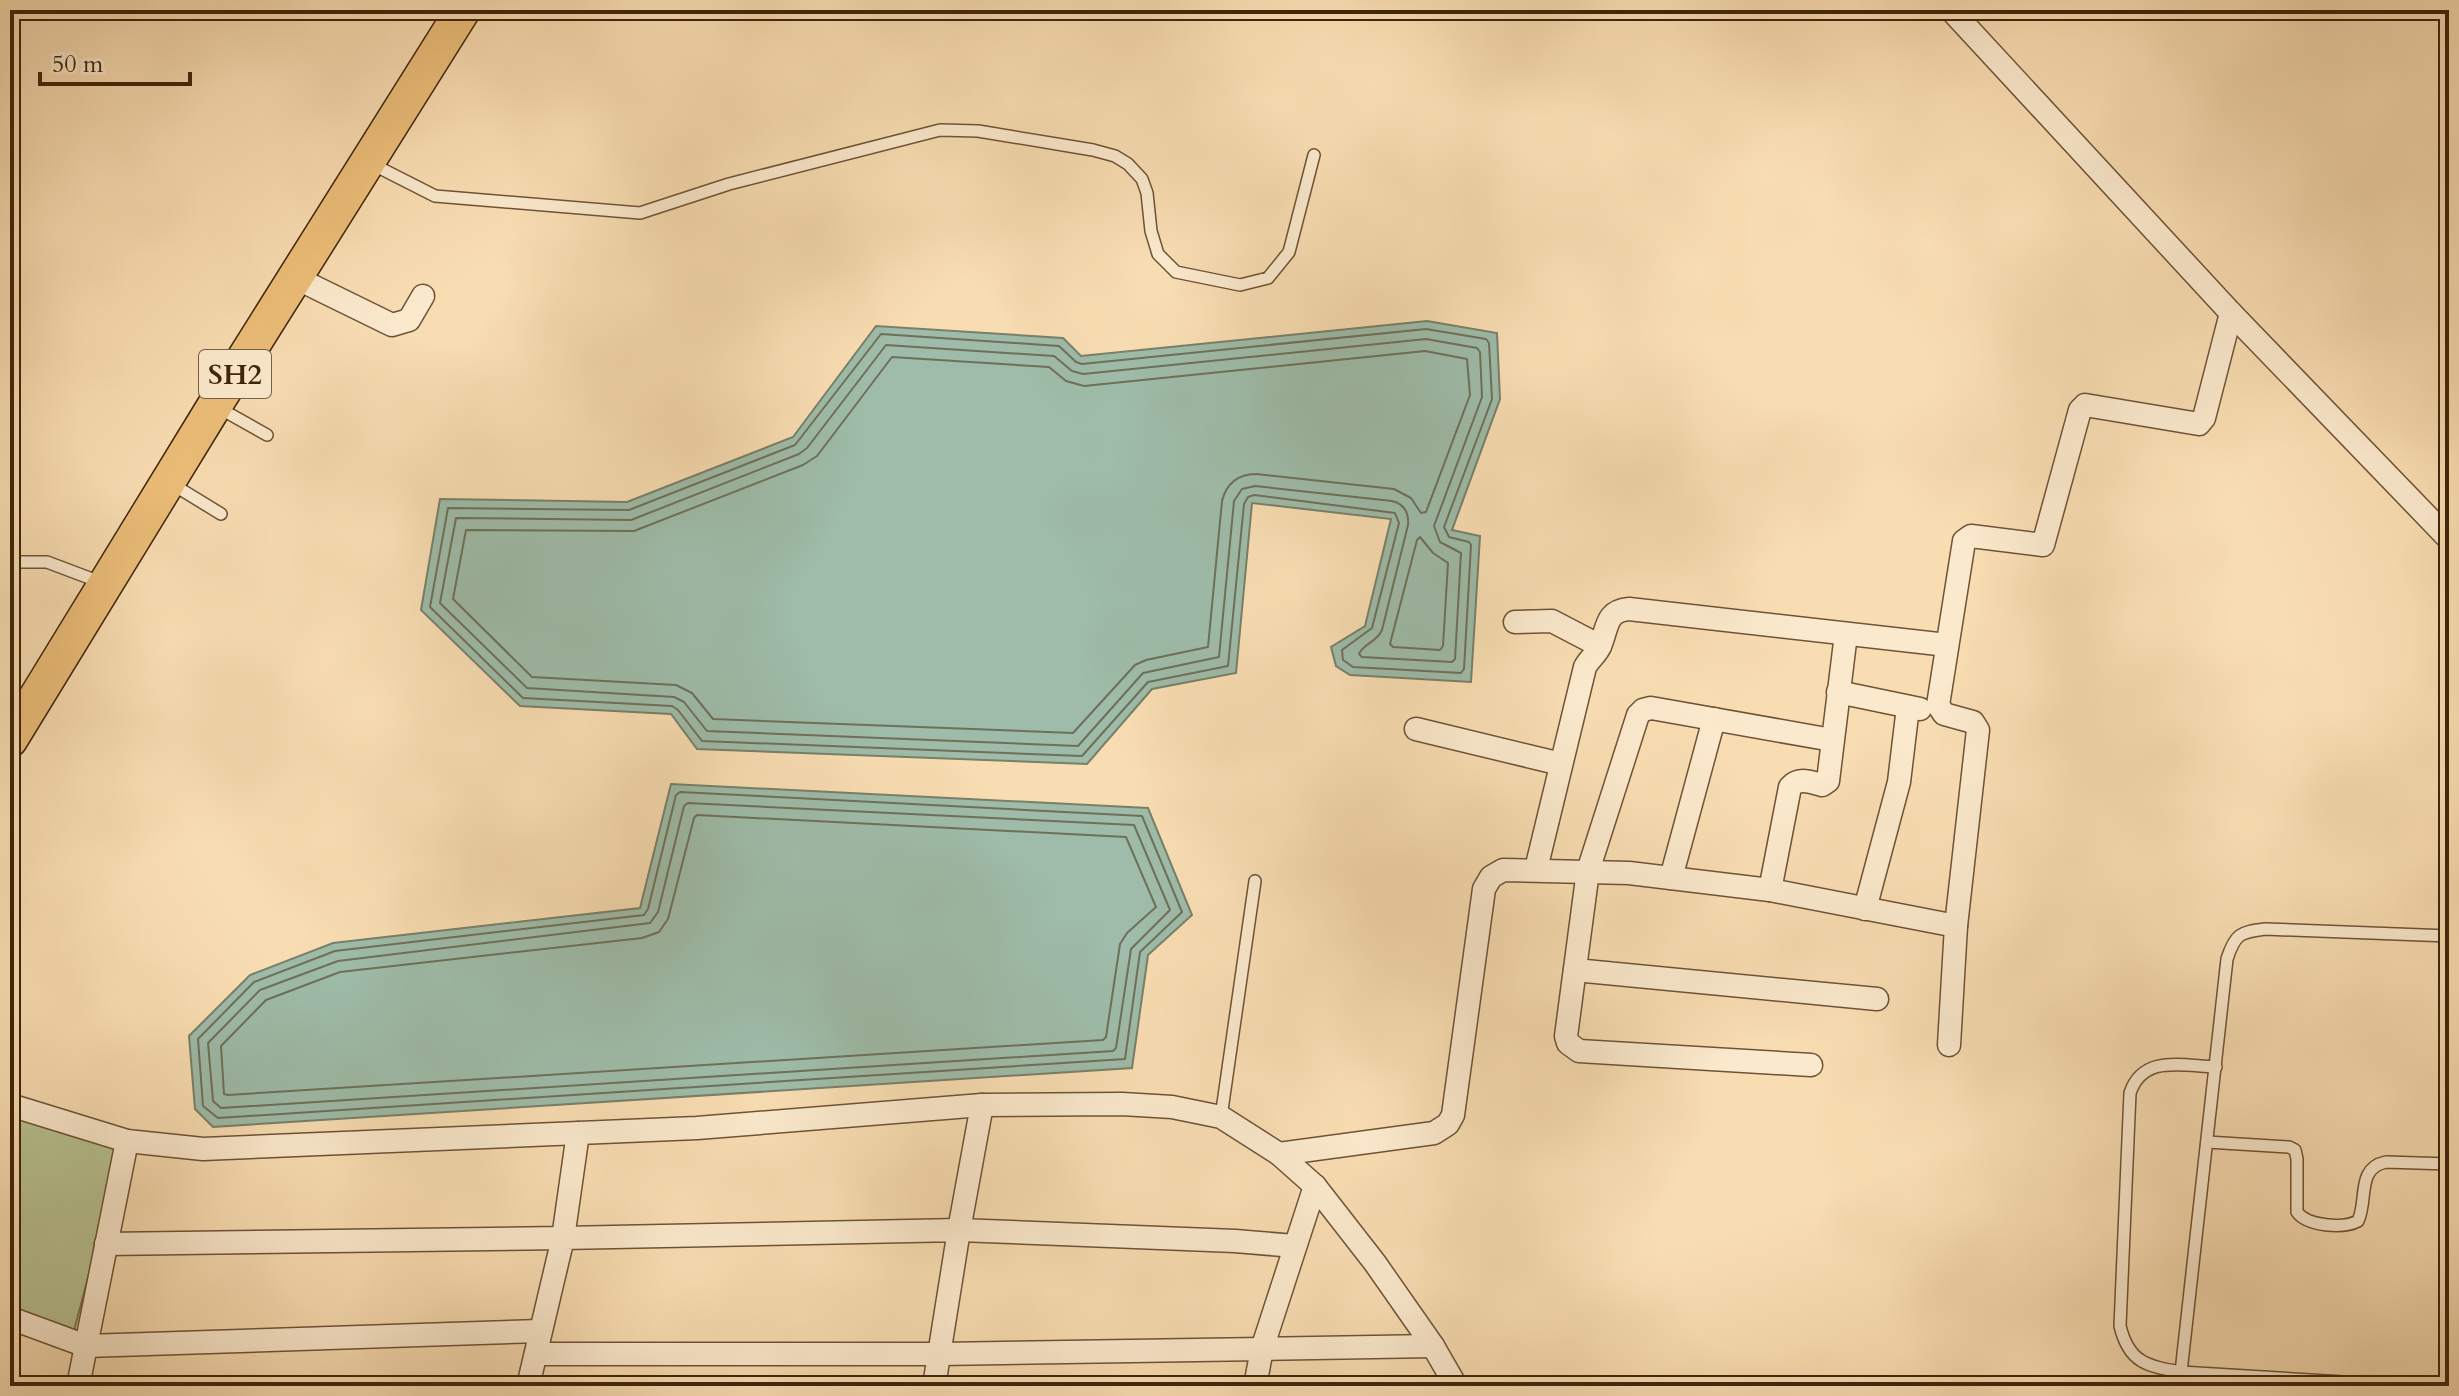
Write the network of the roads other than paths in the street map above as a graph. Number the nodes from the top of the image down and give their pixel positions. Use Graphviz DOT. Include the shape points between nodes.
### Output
graph roads {
  1 [pos="463,10"];
  2 [pos="1951,10"];
  3 [pos="1314,155"];
  4 [pos="368,162"];
  5 [pos="296,278"];
  6 [pos="423,296"];
  7 [pos="2231,313"];
  8 [pos="215,405"];
  9 [pos="267,435"];
  10 [pos="168,481"];
  11 [pos="221,514"];
  12 [pos="2449,539"];
  13 [pos="10,562"];
  14 [pos="105,584"];
  15 [pos="1515,622"];
  16 [pos="1846,634"];
  17 [pos="1947,645"];
  18 [pos="1600,646"];
  19 [pos="1838,692"];
  20 [pos="1908,707"];
  21 [pos="1944,714"];
  22 [pos="1714,719"];
  23 [pos="1416,729"];
  24 [pos="10,740"];
  25 [pos="1832,740"];
  26 [pos="1561,764"];
  27 [pos="1536,869"];
  28 [pos="1588,871"];
  29 [pos="1671,878"];
  30 [pos="1255,881"];
  31 [pos="1770,890"];
  32 [pos="1865,909"];
  33 [pos="1956,926"];
  34 [pos="2449,936"];
  35 [pos="1575,970"];
  36 [pos="1877,999"];
  37 [pos="1949,1045"];
  38 [pos="1811,1065"];
  39 [pos="2216,1067"];
  40 [pos="10,1105"];
  41 [pos="982,1105"];
  42 [pos="1221,1117"];
  43 [pos="578,1133"];
  44 [pos="127,1141"];
  45 [pos="2207,1142"];
  46 [pos="1279,1154"];
  47 [pos="2449,1164"];
  48 [pos="1315,1186"];
  49 [pos="959,1230"];
  50 [pos="563,1238"];
  51 [pos="106,1244"];
  52 [pos="1295,1246"];
  53 [pos="10,1318"];
  54 [pos="540,1331"];
  55 [pos="2449,1339"];
  56 [pos="86,1346"];
  57 [pos="1433,1346"];
  58 [pos="1262,1349"];
  59 [pos="536,1354"];
  60 [pos="940,1354"];
  61 [pos="2181,1372"];
  62 [pos="78,1386"];
  63 [pos="528,1386"];
  64 [pos="934,1386"];
  65 [pos="1255,1386"];
  66 [pos="1456,1386"];
  67 [pos="2410,1386"];
  68 [pos="2445,1386"];
  1 -- 4 [label="main road, SH2"];
  2 -- 7 [label="street"];
  3 -- 4 [label="lane" via="1289,252 1268,278 1240,285 1176,272 1158,254 1142,179 1115,156 978,131 940,130 729,184 640,213 435,196"];
  4 -- 5 [label="main road, SH2"];
  5 -- 6 [label="street" via="392,325 409,320"];
  5 -- 8 [label="main road, SH2"];
  7 -- 12 [label="street"];
  7 -- 17 [label="street" via="2199,424 2085,405 2043,545 1967,537"];
  8 -- 9 [label="lane"];
  8 -- 10 [label="main road, SH2"];
  10 -- 11 [label="lane"];
  10 -- 14 [label="main road, SH2"];
  13 -- 14 [label="lane" via="47,562"];
  14 -- 24 [label="main road, SH2"];
  15 -- 18 [label="street" via="1552,621"];
  16 -- 17 [label="street"];
  16 -- 18 [label="street" via="1620,609 1608,619"];
  16 -- 19 [label="street"];
  17 -- 21 [label="street" via="1938,705"];
  18 -- 26 [label="street" via="1585,667"];
  19 -- 20 [label="street"];
  19 -- 25 [label="street"];
  20 -- 21 [label="street"];
  20 -- 32 [label="street" via="1899,782"];
  21 -- 33 [label="street" via="1973,722 1978,730"];
  22 -- 25 [label="street"];
  22 -- 28 [label="street" via="1651,708 1638,715"];
  22 -- 29 [label="street"];
  23 -- 26 [label="street"];
  25 -- 31 [label="street" via="1828,781 1794,782 1790,787"];
  26 -- 27 [label="street"];
  27 -- 28 [label="street"];
  27 -- 46 [label="street" via="1503,870 1484,889 1448,1124 1434,1133"];
  28 -- 29 [label="street"];
  28 -- 35 [label="street"];
  29 -- 31 [label="street"];
  30 -- 42 [label="lane"];
  31 -- 32 [label="street"];
  32 -- 33 [label="street"];
  33 -- 37 [label="street"];
  34 -- 39 [label="lane" via="2244,932 2227,959"];
  35 -- 36 [label="street"];
  35 -- 38 [label="street" via="1566,1036 1579,1051"];
  39 -- 45 [label="lane"];
  39 -- 61 [label="lane" via="2146,1069 2135,1078 2130,1093 2120,1326 2124,1343 2136,1358"];
  40 -- 44 [label="street"];
  41 -- 42 [label="street" via="1122,1104"];
  41 -- 43 [label="street"];
  41 -- 49 [label="street"];
  42 -- 46 [label="street"];
  43 -- 44 [label="street" via="203,1149"];
  43 -- 50 [label="street"];
  44 -- 51 [label="street"];
  45 -- 47 [label="lane" via="2295,1150 2297,1212 2307,1221 2343,1225 2358,1221 2369,1170 2376,1164"];
  45 -- 61 [label="lane"];
  46 -- 48 [label="street"];
  48 -- 52 [label="street"];
  48 -- 57 [label="street"];
  49 -- 50 [label="street"];
  49 -- 52 [label="street"];
  49 -- 60 [label="street"];
  50 -- 51 [label="street"];
  50 -- 54 [label="street"];
  51 -- 56 [label="street"];
  52 -- 58 [label="street"];
  53 -- 56 [label="street"];
  54 -- 56 [label="street"];
  54 -- 59 [label="street"];
  55 -- 68 [label="lane"];
  56 -- 62 [label="street"];
  57 -- 58 [label="street"];
  57 -- 66 [label="street"];
  58 -- 60 [label="street"];
  58 -- 65 [label="street"];
  59 -- 60 [label="street"];
  59 -- 63 [label="street"];
  60 -- 64 [label="street"];
  61 -- 67 [label="lane"];
}
